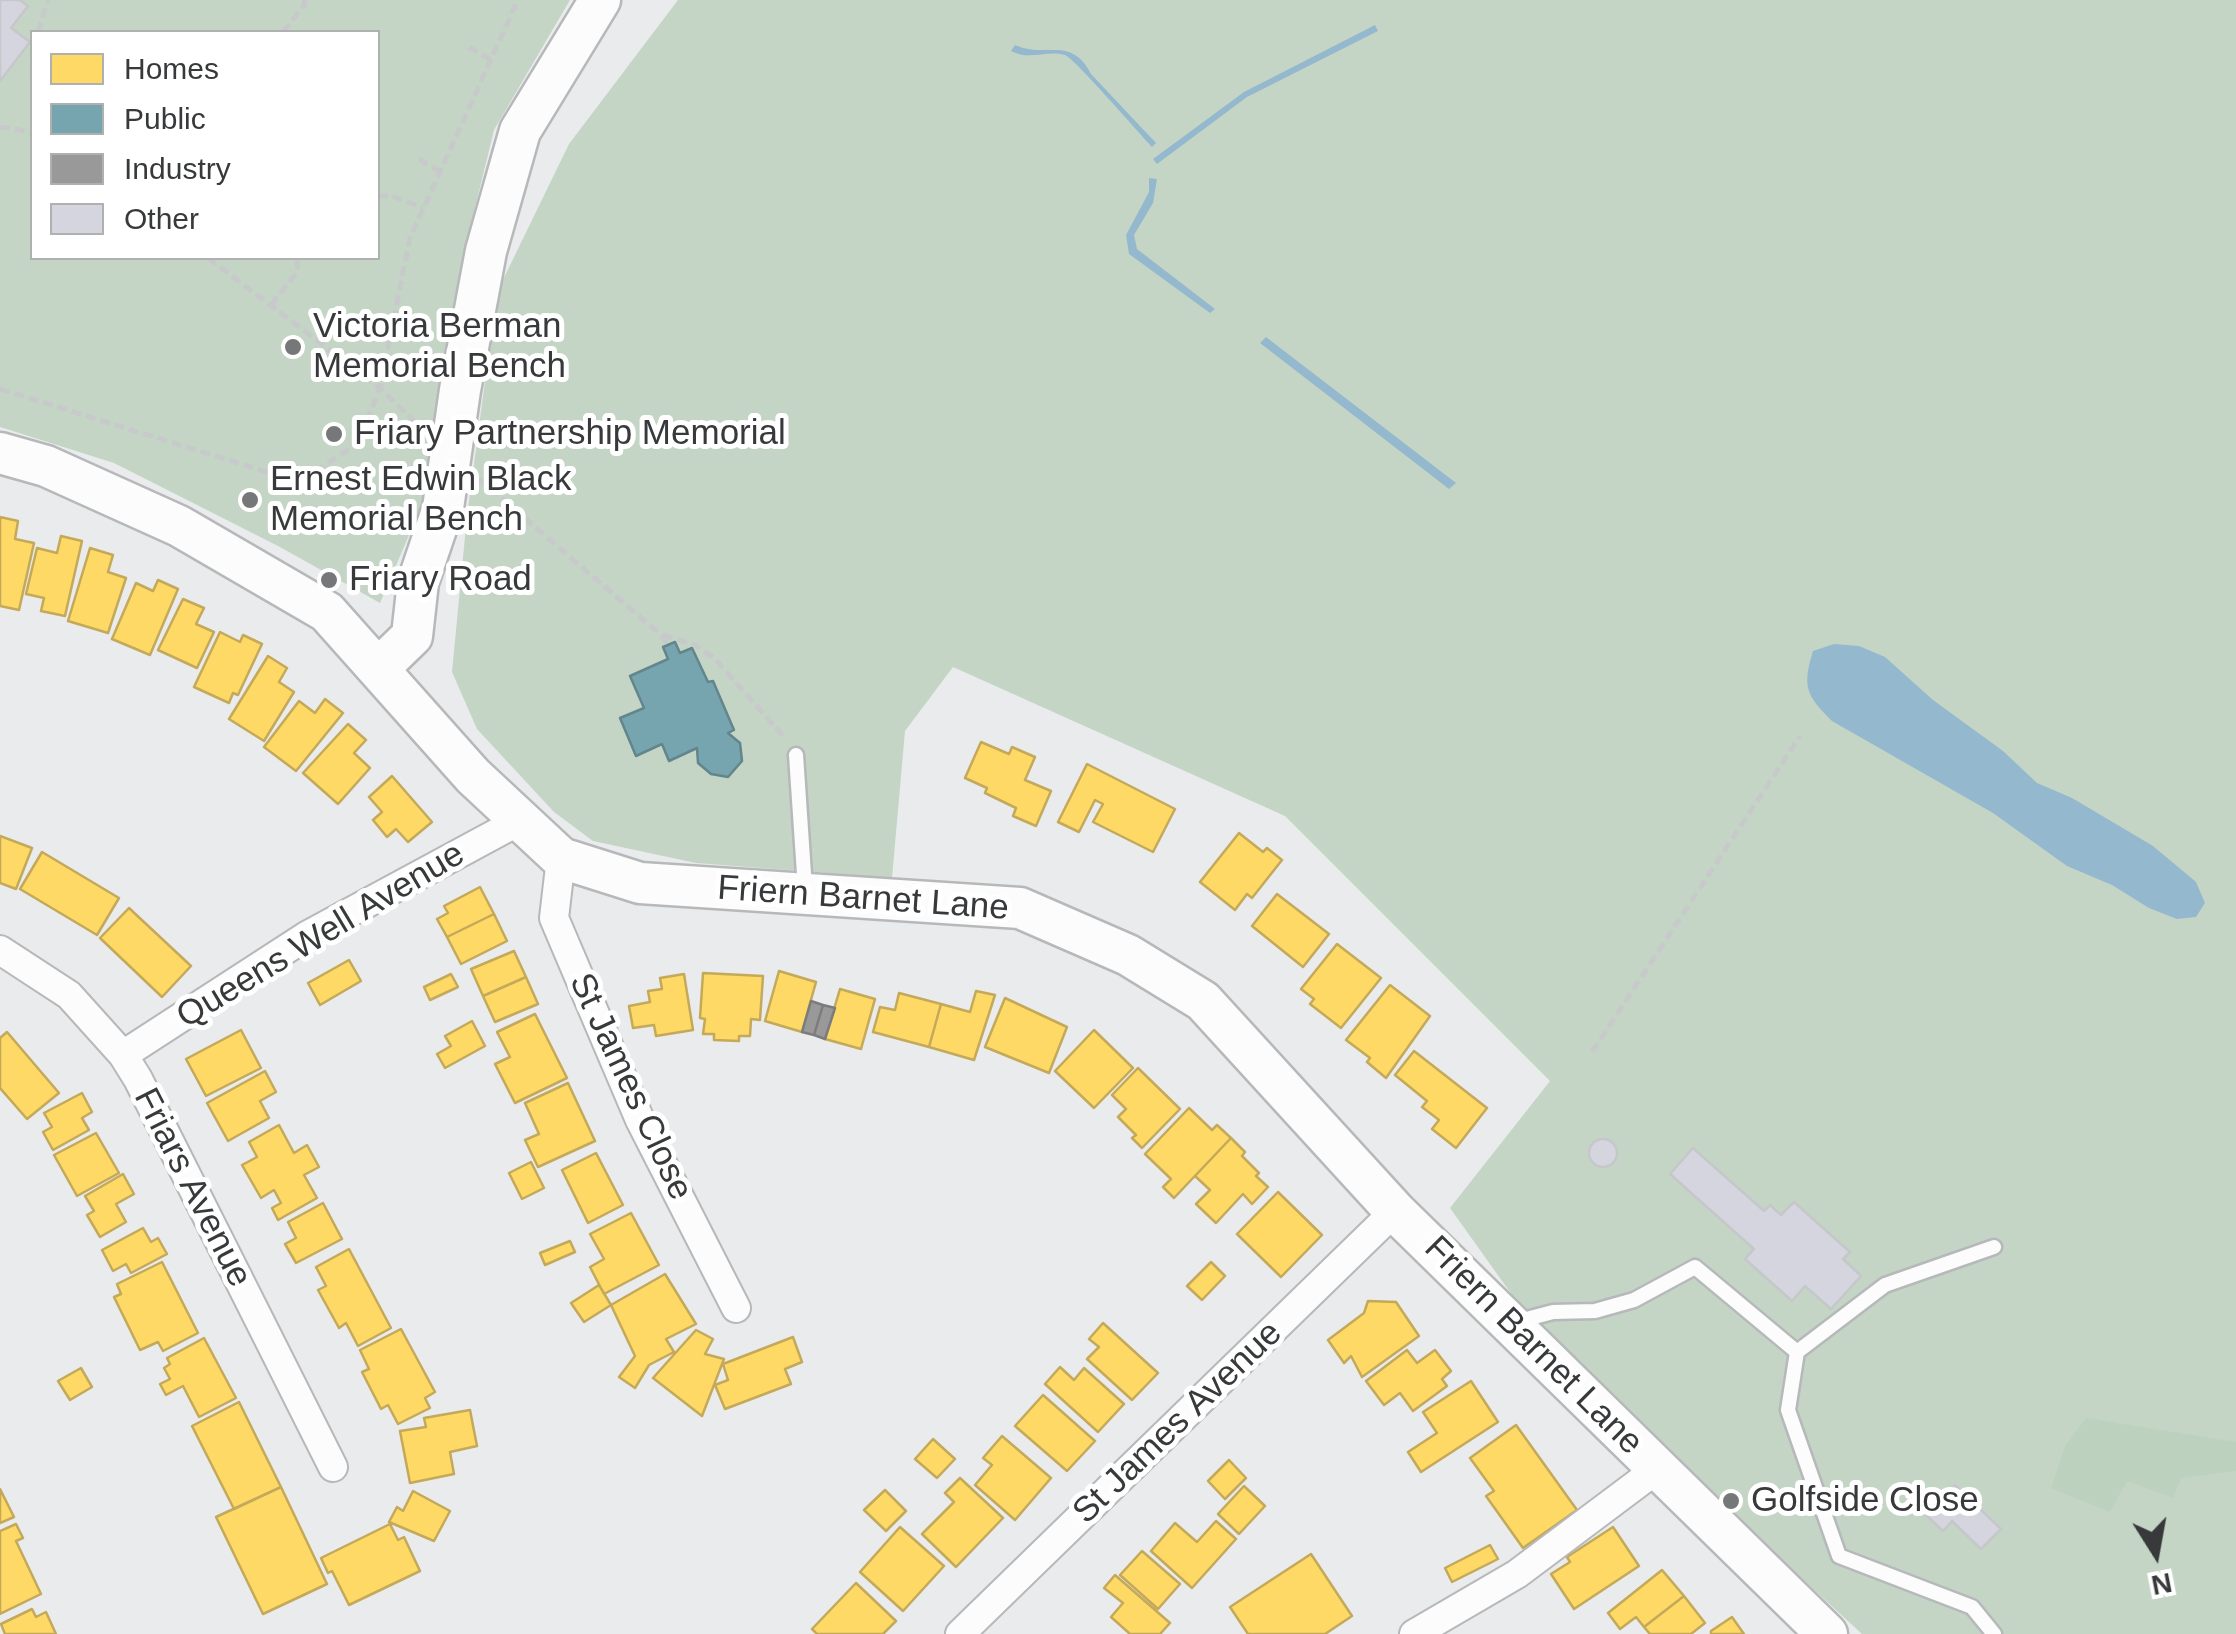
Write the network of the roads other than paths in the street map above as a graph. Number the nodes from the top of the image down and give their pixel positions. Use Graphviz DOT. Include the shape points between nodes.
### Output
graph roads {
  1 [pos="600,0"];
  2 [pos="0,453"];
  3 [pos="379,668"];
  4 [pos="796,755"];
  5 [pos="521,820"];
  6 [pos="560,858"];
  7 [pos="805,894"];
  8 [pos="0,950"];
  9 [pos="123,1055"];
  10 [pos="1396,1211"];
  11 [pos="1994,1247"];
  12 [pos="736,1308"];
  13 [pos="1510,1324"];
  14 [pos="1797,1352"];
  15 [pos="333,1468"];
  16 [pos="1657,1469"];
  17 [pos="960,1634"];
  18 [pos="1414,1634"];
  19 [pos="1827,1634"];
  20 [pos="1994,1634"];
  1 -- 3 [label="main road" via="520,131 486,250 443,508 418,582 412,636"];
  2 -- 3 [label="main road, Friern Barnet Lane" via="46,466 179,526 276,580 327,612"];
  3 -- 5 [label="main road, Friern Barnet Lane"];
  4 -- 7 [label="lane"];
  5 -- 6 [label="main road, Friern Barnet Lane"];
  5 -- 9 [label="street, Queens Well Avenue" via="308,935"];
  6 -- 7 [label="main road, Friern Barnet Lane" via="640,883"];
  6 -- 12 [label="street, St James Close" via="554,918 640,1120"];
  7 -- 10 [label="main road, Friern Barnet Lane" via="1020,908 1128,955 1203,1001"];
  8 -- 9 [label="street, Friars Avenue" via="69,995"];
  9 -- 15 [label="street, Friars Avenue"];
  10 -- 13 [label="main road, Friern Barnet Lane"];
  10 -- 17 [label="street, St James Avenue"];
  11 -- 14 [label="lane" via="1885,1284"];
  13 -- 14 [label="lane" via="1634,1300 1694,1267"];
  13 -- 16 [label="main road, Friern Barnet Lane"];
  14 -- 20 [label="lane" via="1788,1410 1839,1556 1972,1607"];
  16 -- 18 [label="street" via="1517,1574"];
  16 -- 19 [label="main road, Friern Barnet Lane"];
}
